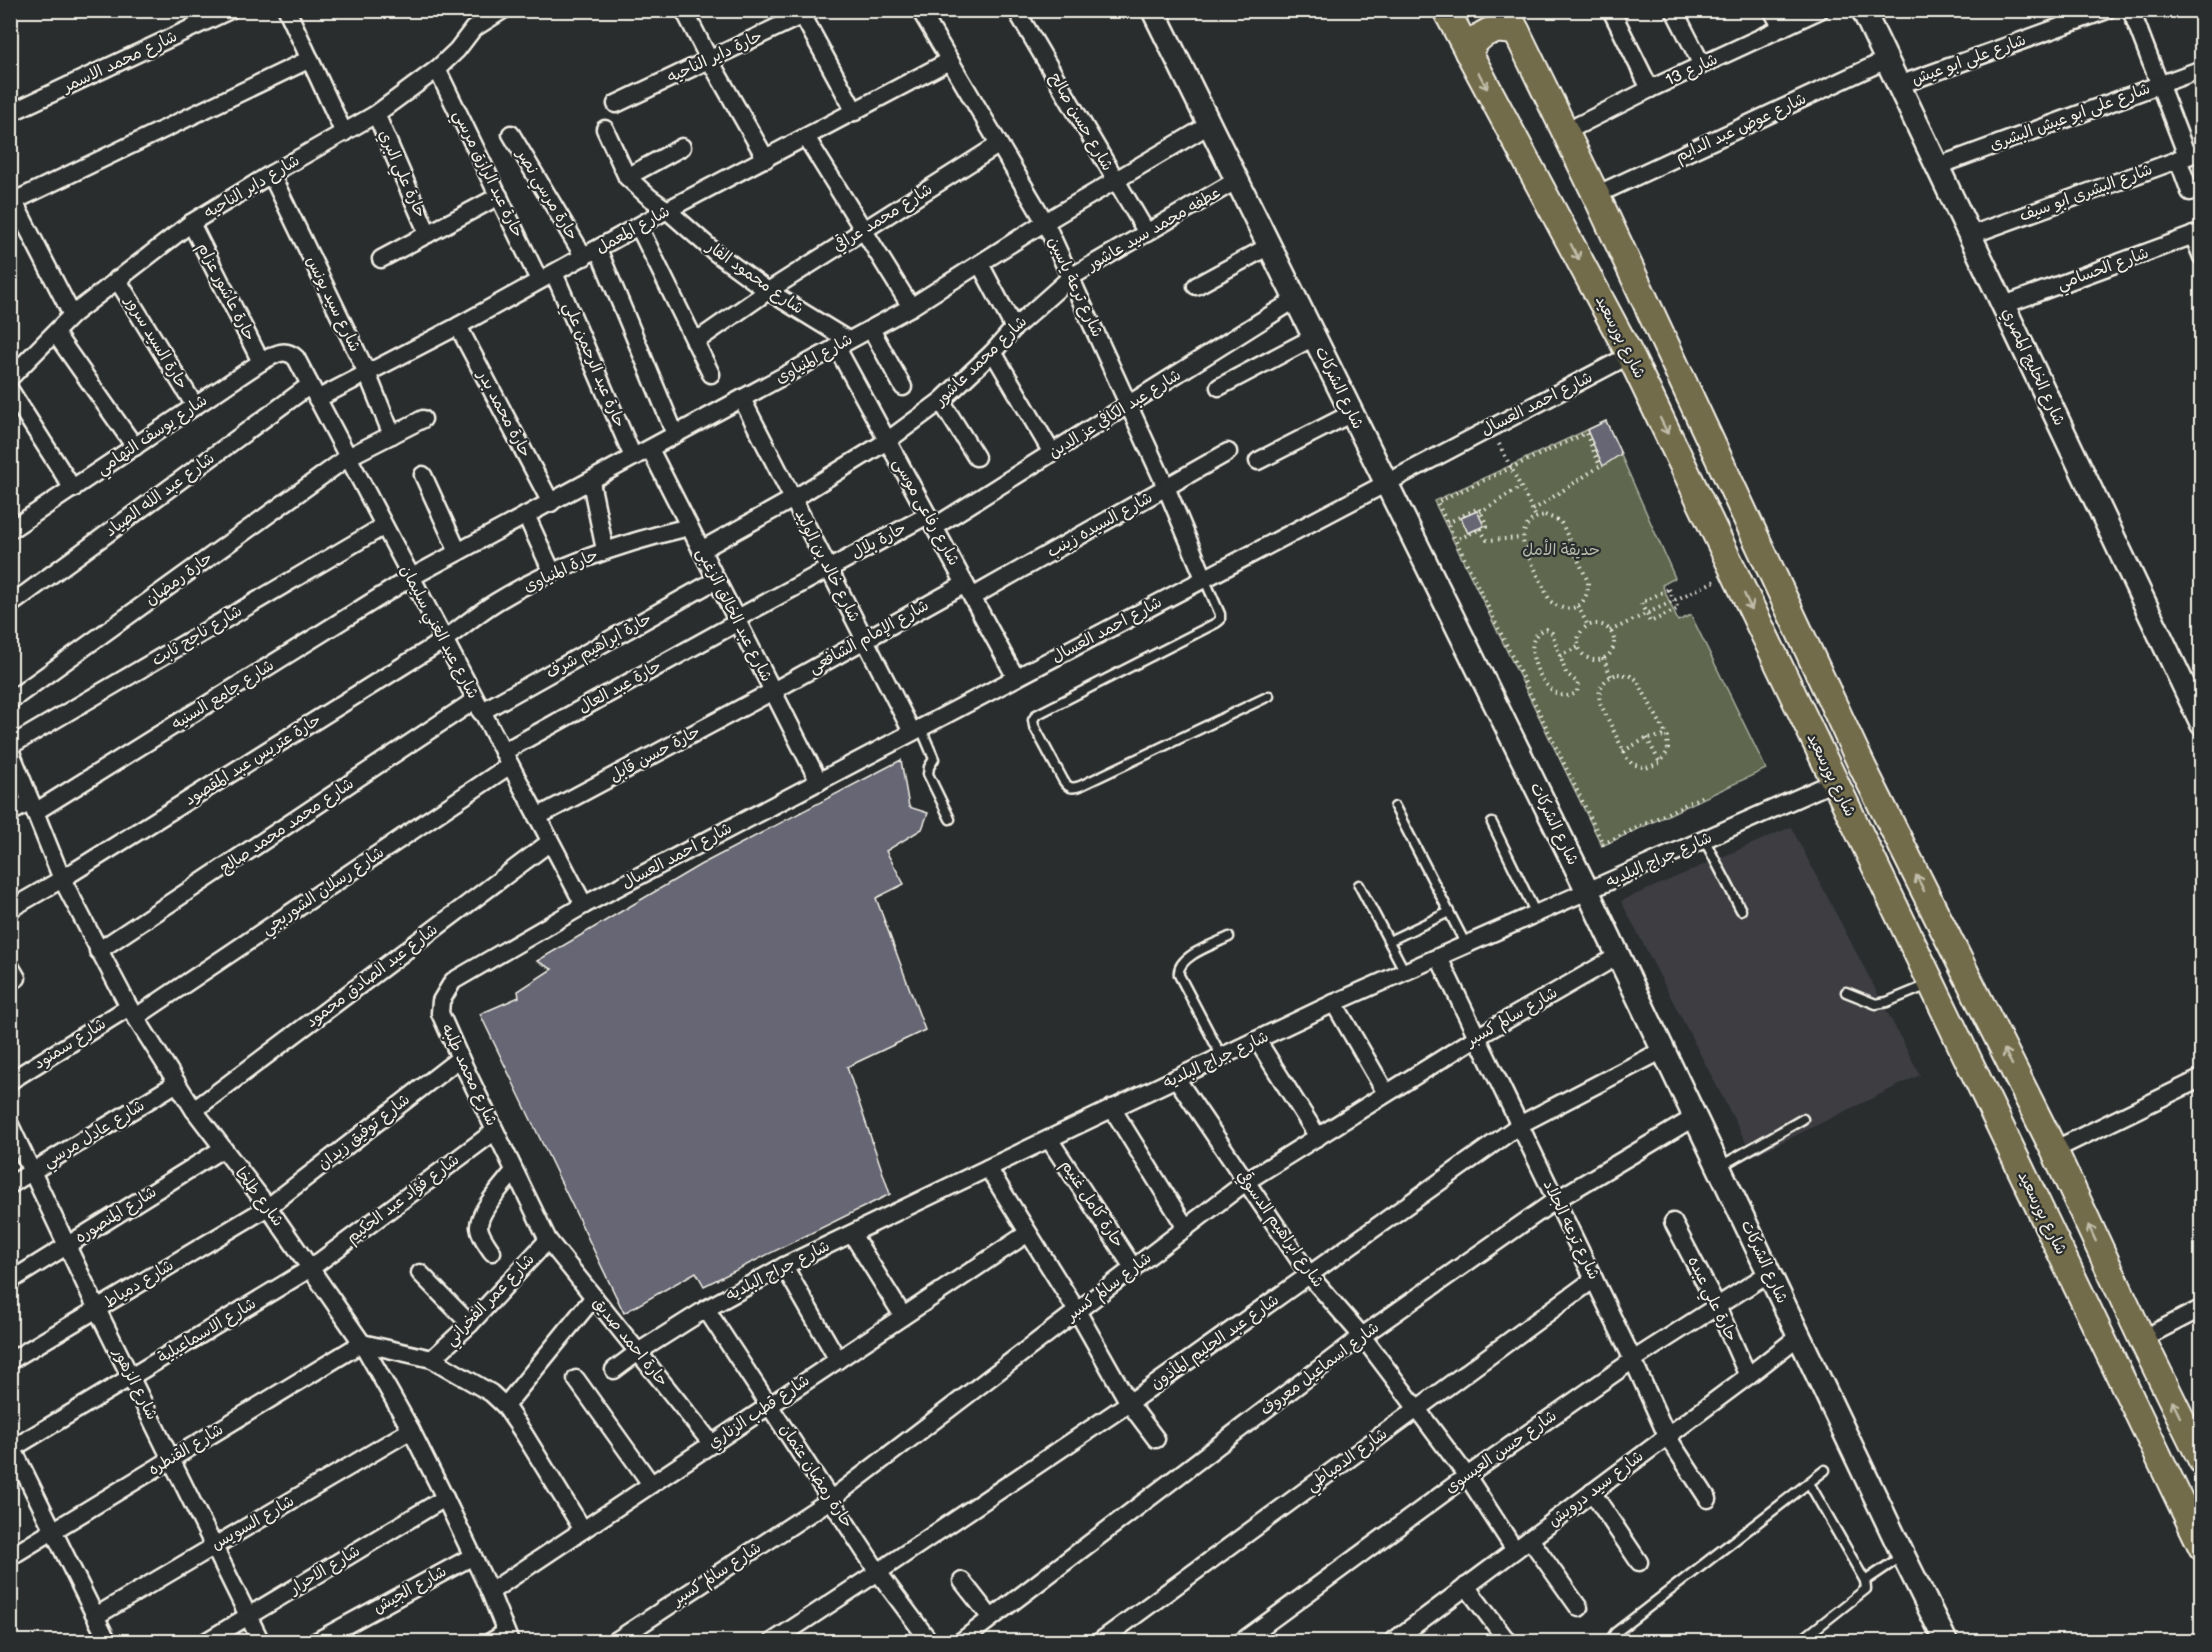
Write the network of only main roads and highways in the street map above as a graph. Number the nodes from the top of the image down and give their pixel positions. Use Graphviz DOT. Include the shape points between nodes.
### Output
graph roads {
  1 [pos="1153,10"];
  2 [pos="1446,10"];
  3 [pos="1868,12"];
  4 [pos="1511,21"];
  5 [pos="1468,52"];
  6 [pos="2194,689"];
  7 [pos="2202,724"];
  8 [pos="2202,1461"];
  9 [pos="2202,1547"];
  10 [pos="1946,1641"];
  1 -- 10 [label="main road, شارع الشركات" via="1588,892"];
  2 -- 5 [label="main road, شارع بورسعيد"];
  3 -- 6 [label="main road, شارع الخليج المصري" via="1886,60"];
  4 -- 5 [label="main road" via="1475,40"];
  8 -- 4 [label="main road, شارع بورسعيد, one-way" via="2054,1150 1863,768"];
  5 -- 9 [label="main road, شارع بورسعيد, one-way" via="1630,355"];
  6 -- 7 [label="main road, شارع الخليج المصري"];
}
